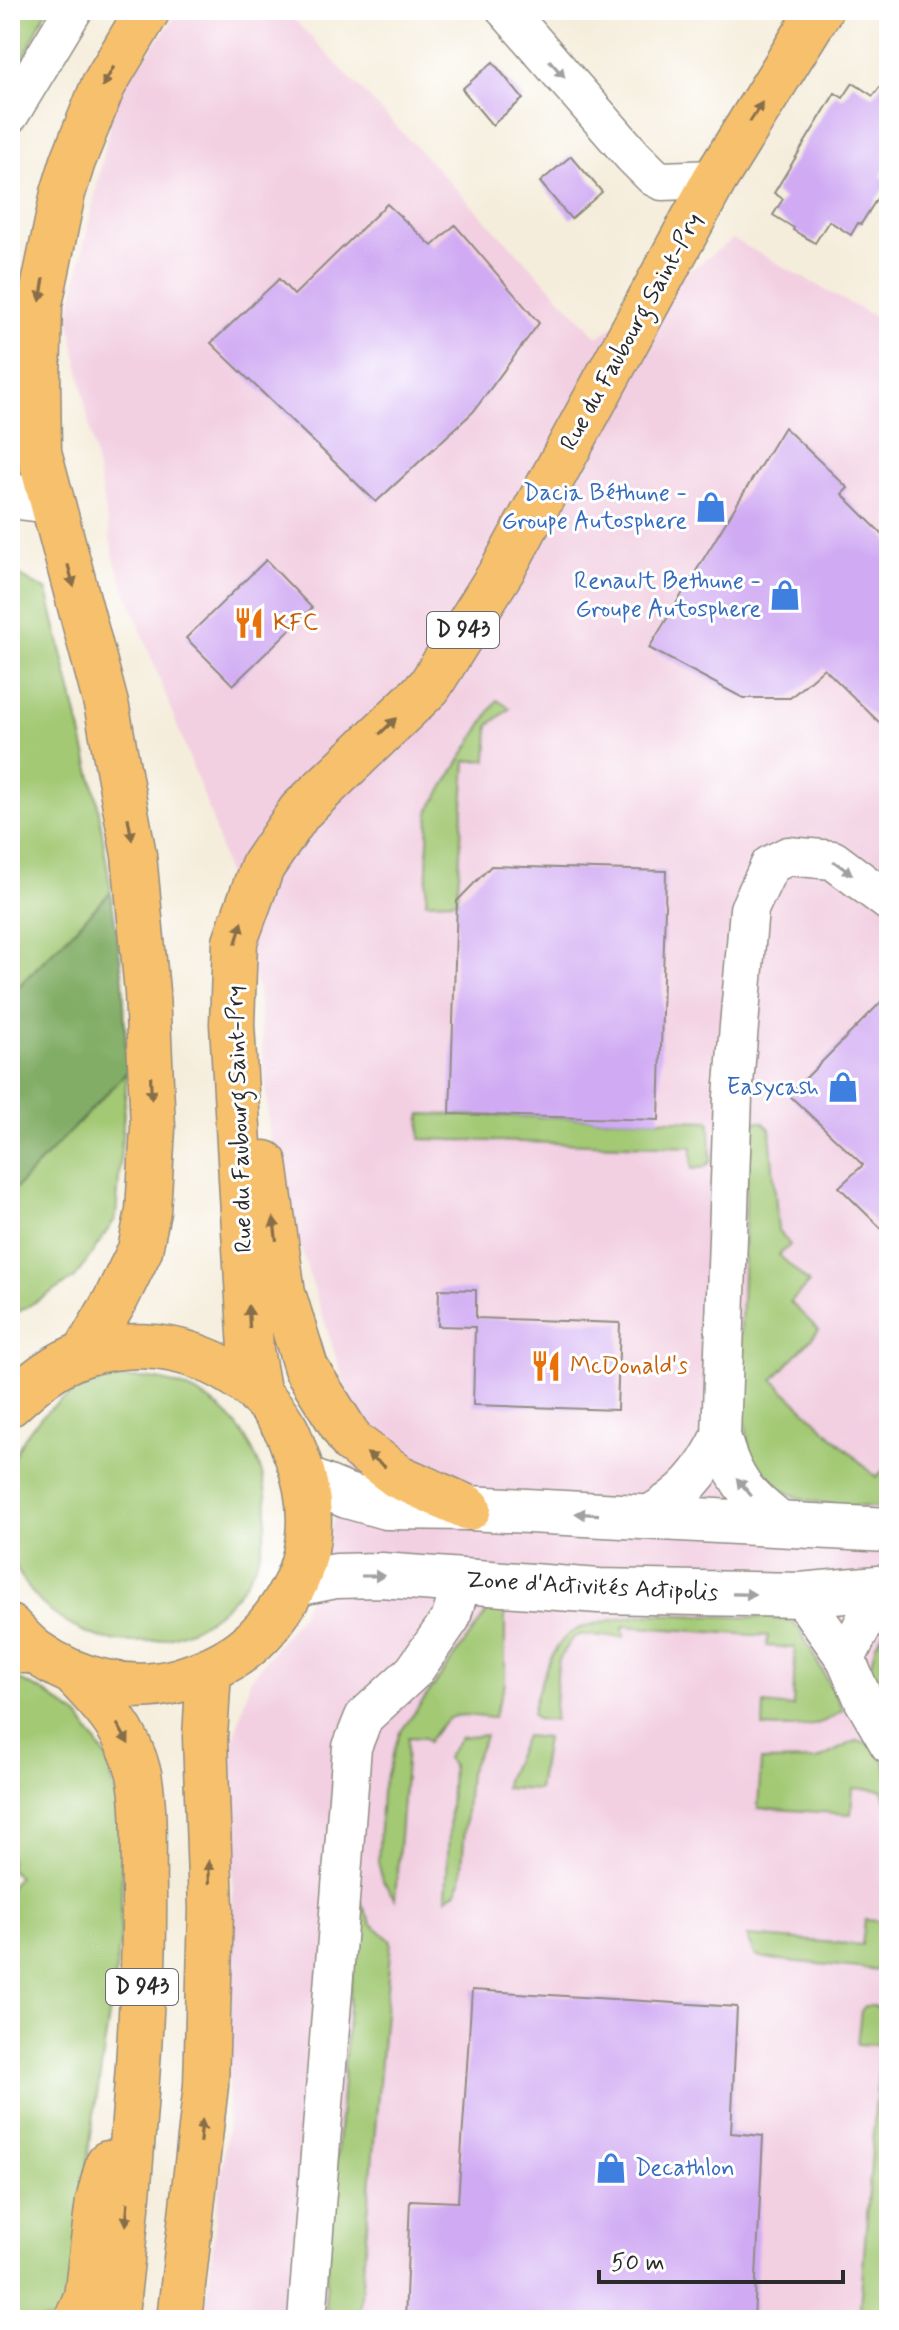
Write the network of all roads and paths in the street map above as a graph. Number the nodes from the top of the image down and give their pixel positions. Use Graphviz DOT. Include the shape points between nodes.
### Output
graph roads {
  1 [pos="73,10"];
  2 [pos="148,10"];
  3 [pos="506,10"];
  4 [pos="820,10"];
  5 [pos="10,114"];
  6 [pos="715,179"];
  7 [pos="24,395"];
  8 [pos="30,499"];
  9 [pos="889,902"];
  10 [pos="234,1066"];
  11 [pos="84,1354"];
  12 [pos="259,1395"];
  13 [pos="10,1404"];
  14 [pos="721,1436"];
  15 [pos="306,1479"];
  16 [pos="469,1508"];
  17 [pos="647,1516"];
  18 [pos="786,1526"];
  19 [pos="889,1530"];
  20 [pos="462,1580"];
  21 [pos="296,1584"];
  22 [pos="885,1588"];
  23 [pos="800,1595"];
  24 [pos="18,1643"];
  25 [pos="846,1659"];
  26 [pos="209,1671"];
  27 [pos="74,1674"];
  28 [pos="889,1744"];
  29 [pos="140,2048"];
  30 [pos="76,2320"];
  31 [pos="115,2320"];
  32 [pos="179,2320"];
  33 [pos="307,2320"];
  1 -- 5 [label="street"];
  2 -- 7 [label="main road, one-way" via="103,86 63,193"];
  3 -- 6 [label="street, one-way" via="654,177 670,182"];
  6 -- 4 [label="main road, Rue du Faubourg Saint-Pry, one-way"];
  10 -- 6 [label="main road, Rue du Faubourg Saint-Pry / D 943, one-way" via="235,941 262,867 300,811 429,687 503,569"];
  7 -- 8 [label="main road" via="39,452"];
  8 -- 11 [label="main road, one-way" via="107,708 134,855 147,992 153,1128 148,1211 140,1250"];
  14 -- 9 [label="street, one-way" via="733,1096 749,909 770,865 788,856 833,860"];
  12 -- 10 [label="main road, Rue du Faubourg Saint-Pry / D 943, one-way" via="251,1350"];
  16 -- 10 [label="main road, one-way" via="399,1477 352,1442 306,1368 283,1293 263,1148"];
  11 -- 12 [label="main road" via="125,1346 172,1348 232,1373"];
  11 -- 13 [label="main road" via="43,1375"];
  12 -- 15 [label="main road" via="286,1429"];
  14 -- 17 [label="street" via="695,1480"];
  18 -- 14 [label="street, one-way" via="738,1482"];
  15 -- 16 [label="street" via="386,1507"];
  15 -- 21 [label="main road" via="308,1537"];
  17 -- 16 [label="street, one-way"];
  17 -- 18 [label="street"];
  18 -- 19 [label="street"];
  21 -- 20 [label="street, Zone d'Activités Actipolis, one-way" via="336,1576"];
  20 -- 23 [label="street, Zone d'Activités Actipolis, one-way" via="599,1591"];
  20 -- 33 [label="street" via="451,1618 414,1671 364,1717 352,1747"];
  21 -- 26 [label="main road" via="274,1620 245,1650"];
  22 -- 23 [label="street, Zone d'Activités Actipolis"];
  22 -- 25 [label="street"];
  23 -- 25 [label="street"];
  24 -- 27 [label="main road"];
  25 -- 28 [label="street"];
  26 -- 27 [label="main road" via="165,1684 119,1685"];
  32 -- 26 [label="main road, D 943, one-way" via="206,2085"];
  27 -- 29 [label="main road, D 943, one-way" via="126,1736 139,1775 145,1935"];
  29 -- 30 [label="main road" via="98,2201 86,2297"];
  29 -- 31 [label="main road, D 943, one-way"];
}
